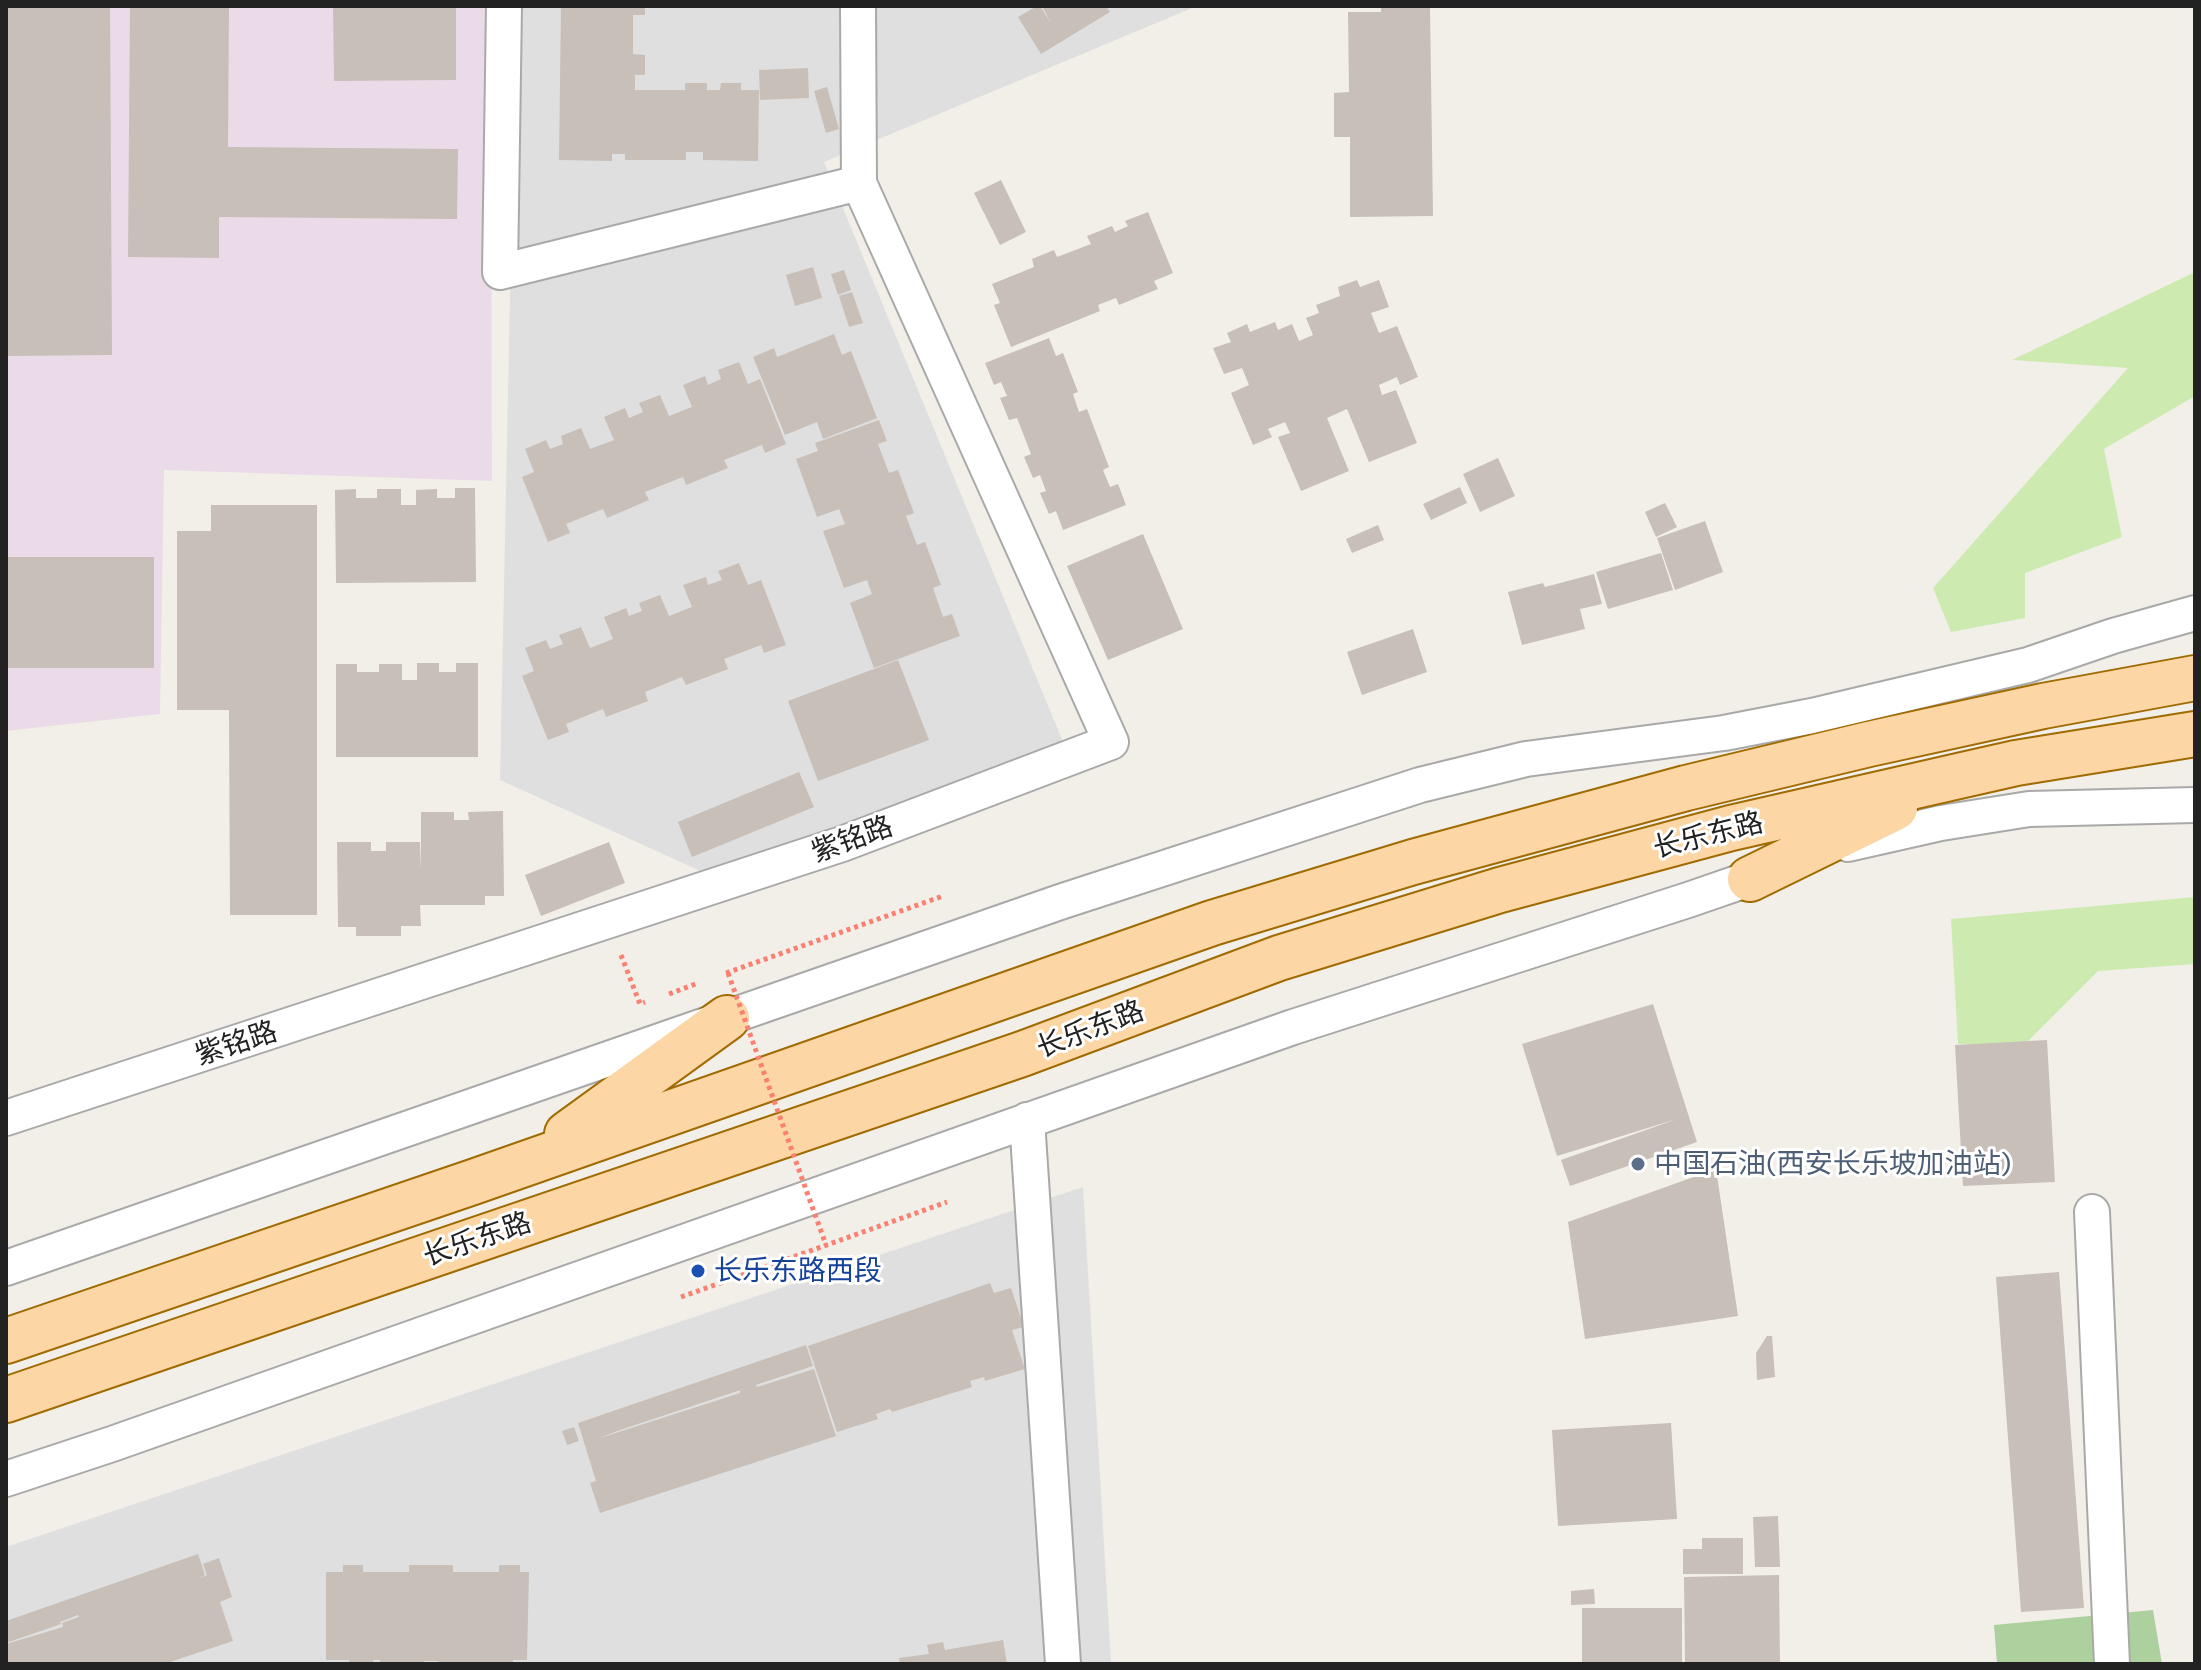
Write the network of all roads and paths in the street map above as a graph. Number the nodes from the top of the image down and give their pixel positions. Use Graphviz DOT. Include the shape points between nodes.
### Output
graph roads {
  1 [pos="504,6"];
  2 [pos="858,6"];
  3 [pos="859,183"];
  4 [pos="2195,613"];
  5 [pos="2195,678"];
  6 [pos="2195,734"];
  7 [pos="1963,775"];
  8 [pos="2195,805"];
  9 [pos="1750,879"];
  10 [pos="943,896"];
  11 [pos="608,920"];
  12 [pos="728,973"];
  13 [pos="700,983"];
  14 [pos="657,998"];
  15 [pos="720,998"];
  16 [pos="649,1001"];
  17 [pos="6,1118"];
  18 [pos="1027,1120"];
  19 [pos="526,1163"];
  20 [pos="947,1202"];
  21 [pos="2092,1212"];
  22 [pos="826,1245"];
  23 [pos="6,1268"];
  24 [pos="681,1297"];
  25 [pos="6,1341"];
  26 [pos="6,1400"];
  27 [pos="6,1479"];
  28 [pos="1063,1664"];
  29 [pos="2112,1664"];
  1 -- 3 [label="street" via="500,272"];
  2 -- 3 [label="street"];
  3 -- 11 [label="street, 紫铭路" via="1111,742 842,844"];
  4 -- 15 [label="street" via="2028,665 1826,713 1724,733 1526,759 1420,785 1063,901"];
  5 -- 19 [label="main road, 长乐东路" via="1854,747 1413,862 1197,928"];
  6 -- 7 [label="main road, 长乐东路"];
  7 -- 9 [label="main road"];
  7 -- 26 [label="main road, 长乐东路" via="1731,828 1500,890 1279,958 1022,1054"];
  8 -- 9 [label="street" via="2029,809 1941,823 1844,845"];
  9 -- 18 [label="street" via="1293,1027"];
  10 -- 12 [label="path"];
  11 -- 16 [label="path" via="640,1004"];
  11 -- 17 [label="street, 紫铭路"];
  12 -- 15 [label="path"];
  12 -- 22 [label="path, bridge"];
  13 -- 14 [label="path"];
  15 -- 19 [label="main road"];
  15 -- 23 [label="street"];
  18 -- 27 [label="street"];
  18 -- 28 [label="street"];
  19 -- 25 [label="main road, 长乐东路"];
  20 -- 22 [label="path"];
  21 -- 29 [label="street"];
  22 -- 24 [label="path"];
}
